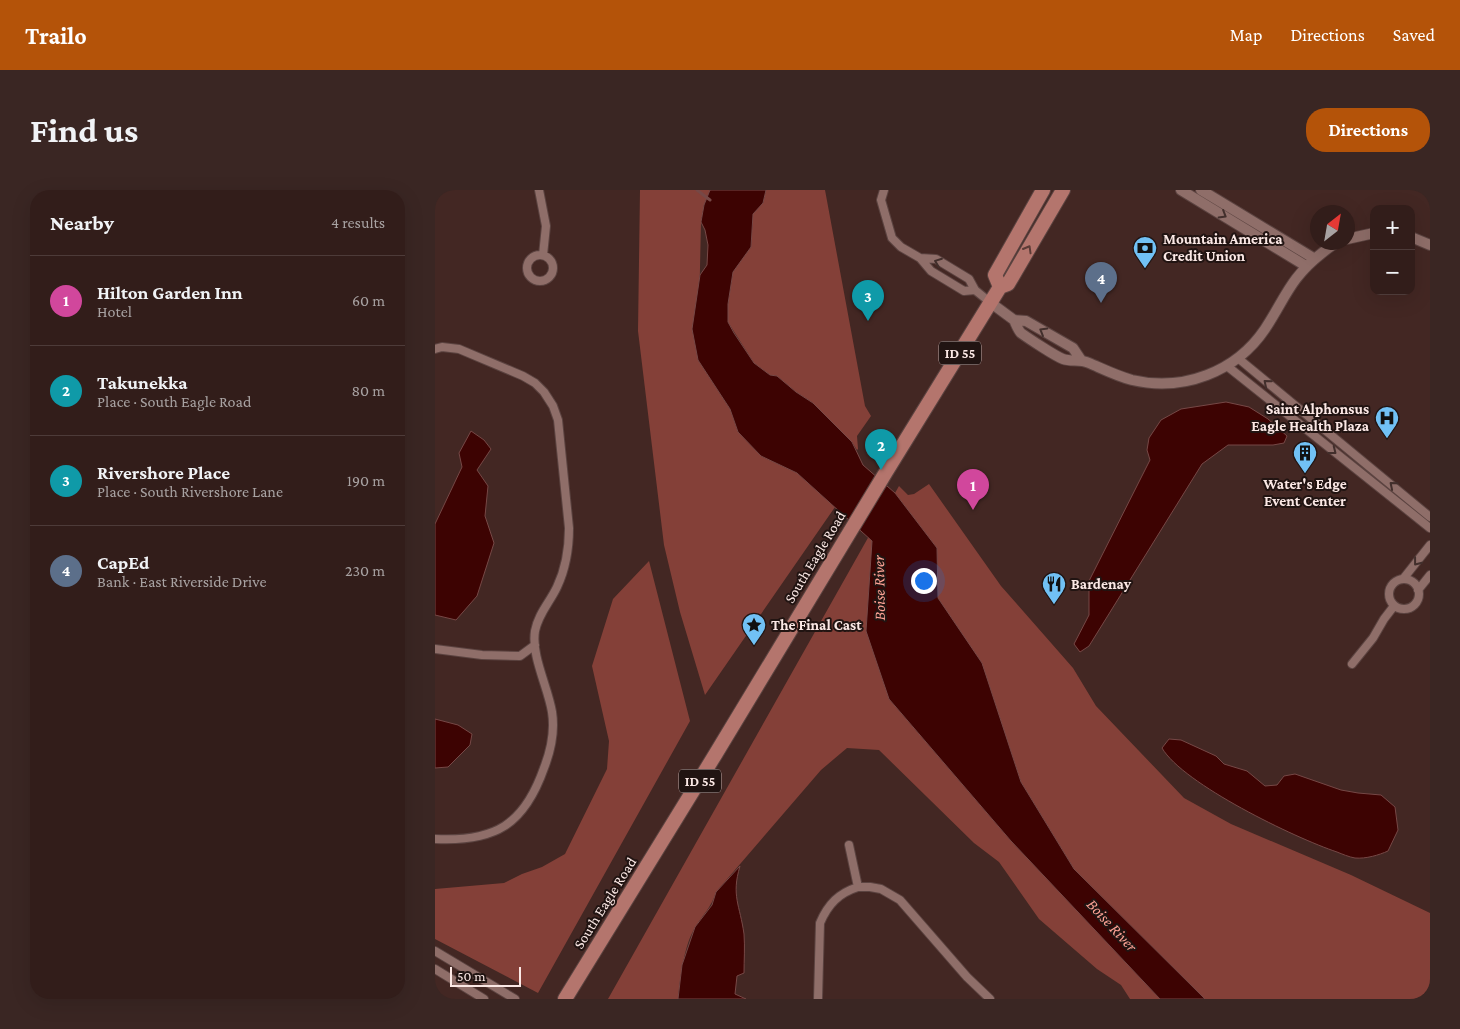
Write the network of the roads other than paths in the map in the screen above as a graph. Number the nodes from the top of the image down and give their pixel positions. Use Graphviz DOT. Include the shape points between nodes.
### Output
graph roads {
  1 [pos="539,190"];
  2 [pos="884,190"];
  3 [pos="1043,190"];
  4 [pos="1063,190"];
  5 [pos="1181,190"];
  6 [pos="1201,190"];
  7 [pos="1370,234"];
  8 [pos="1355,237"];
  9 [pos="1415,239"];
  10 [pos="1430,245"];
  11 [pos="1327,250"];
  12 [pos="543,255"];
  13 [pos="920,258"];
  14 [pos="1315,259"];
  15 [pos="1306,266"];
  16 [pos="1001,287"];
  17 [pos="975,290"];
  18 [pos="991,303"];
  19 [pos="435,349"];
  20 [pos="1239,359"];
  21 [pos="1227,366"];
  22 [pos="1430,517"];
  23 [pos="1430,528"];
  24 [pos="1430,545"];
  25 [pos="1430,575"];
  26 [pos="1403,579"];
  27 [pos="1418,590"];
  28 [pos="1394,606"];
  29 [pos="535,645"];
  30 [pos="435,649"];
  31 [pos="1352,664"];
  32 [pos="435,839"];
  33 [pos="849,846"];
  34 [pos="859,887"];
  35 [pos="435,951"];
  36 [pos="435,969"];
  37 [pos="484,999"];
  38 [pos="515,999"];
  39 [pos="565,999"];
  40 [pos="818,999"];
  41 [pos="990,999"];
  1 -- 12 [label="street" via="545,226"];
  2 -- 13 [label="street" via="881,200 892,238"];
  3 -- 16 [label="highway" via="995,274"];
  16 -- 4 [label="highway, South Eagle Road / ID 55, one-way" via="1008,284"];
  5 -- 15 [label="street, one-way"];
  6 -- 14 [label="street"];
  7 -- 8 [label="street"];
  9 -- 10 [label="street"];
  11 -- 14 [label="street"];
  17 -- 13 [label="street, one-way" via="969,279 936,260"];
  13 -- 17 [label="street" via="931,271 963,291"];
  14 -- 15 [label="street"];
  15 -- 20 [label="street" via="1291,284 1258,339"];
  16 -- 18 [label="highway, South Eagle Road / ID 55"];
  17 -- 18 [label="street"];
  18 -- 21 [label="street" via="1014,320 1026,321 1073,348 1081,360 1130,380 1158,384 1194,379"];
  18 -- 39 [label="highway, South Eagle Road / ID 55"];
  19 -- 29 [label="street" via="459,349 523,376 535,383 553,406 569,516 569,541 557,586 538,620"];
  20 -- 21 [label="street"];
  22 -- 20 [label="street, one-way"];
  21 -- 23 [label="street, one-way"];
  24 -- 26 [label="street, one-way"];
  25 -- 27 [label="street"];
  26 -- 27 [label="street" via="1413,582"];
  26 -- 28 [label="street" via="1395,582 1389,590 1389,599"];
  27 -- 28 [label="street" via="1418,599 1413,607 1404,610"];
  28 -- 31 [label="street"];
  29 -- 30 [label="street" via="520,656"];
  29 -- 32 [label="street" via="551,705 553,730 547,759 533,795 517,816 494,832 469,839"];
  33 -- 34 [label="street"];
  34 -- 40 [label="street" via="848,890 830,904 820,923"];
  34 -- 41 [label="street" via="881,889 900,900"];
  35 -- 38 [label="street"];
  36 -- 37 [label="street"];
}
